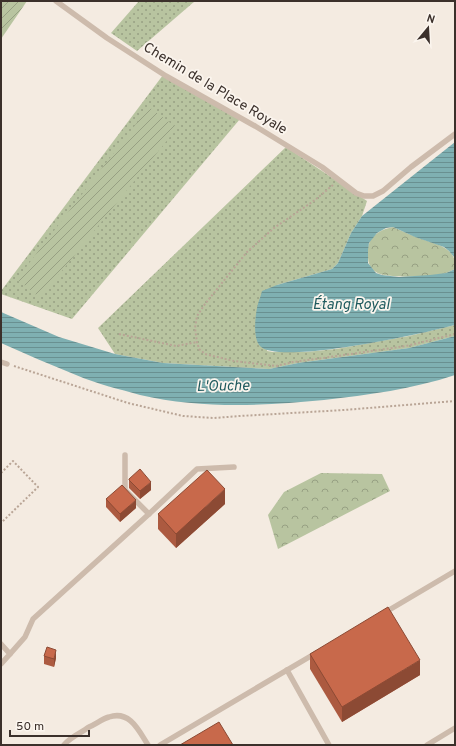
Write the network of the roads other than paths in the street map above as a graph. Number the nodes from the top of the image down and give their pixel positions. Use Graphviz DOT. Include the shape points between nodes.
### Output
graph roads {
  1 [pos="56,1"];
  2 [pos="455,134"];
  3 [pos="1,362"];
  4 [pos="7,364"];
  5 [pos="125,455"];
  6 [pos="234,467"];
  7 [pos="149,514"];
  8 [pos="455,571"];
  9 [pos="381,614"];
  10 [pos="1,644"];
  11 [pos="321,650"];
  12 [pos="10,654"];
  13 [pos="1,664"];
  14 [pos="287,670"];
  15 [pos="455,728"];
  16 [pos="64,745"];
  17 [pos="148,745"];
  18 [pos="160,745"];
  19 [pos="329,745"];
  20 [pos="427,745"];
  1 -- 2 [label="lane, Chemin de la Place Royale" via="166,76 255,126 364,196 373,196 383,191"];
  3 -- 4 [label="lane"];
  5 -- 7 [label="lane" via="125,490"];
  6 -- 7 [label="lane" via="197,469"];
  7 -- 12 [label="lane" via="33,619 24,637"];
  8 -- 9 [label="lane"];
  10 -- 12 [label="lane"];
  11 -- 14 [label="lane"];
  12 -- 13 [label="lane"];
  14 -- 18 [label="lane"];
  14 -- 19 [label="lane"];
  15 -- 20 [label="lane"];
  16 -- 17 [label="lane" via="104,719 114,716 121,716 134,723"];
}
